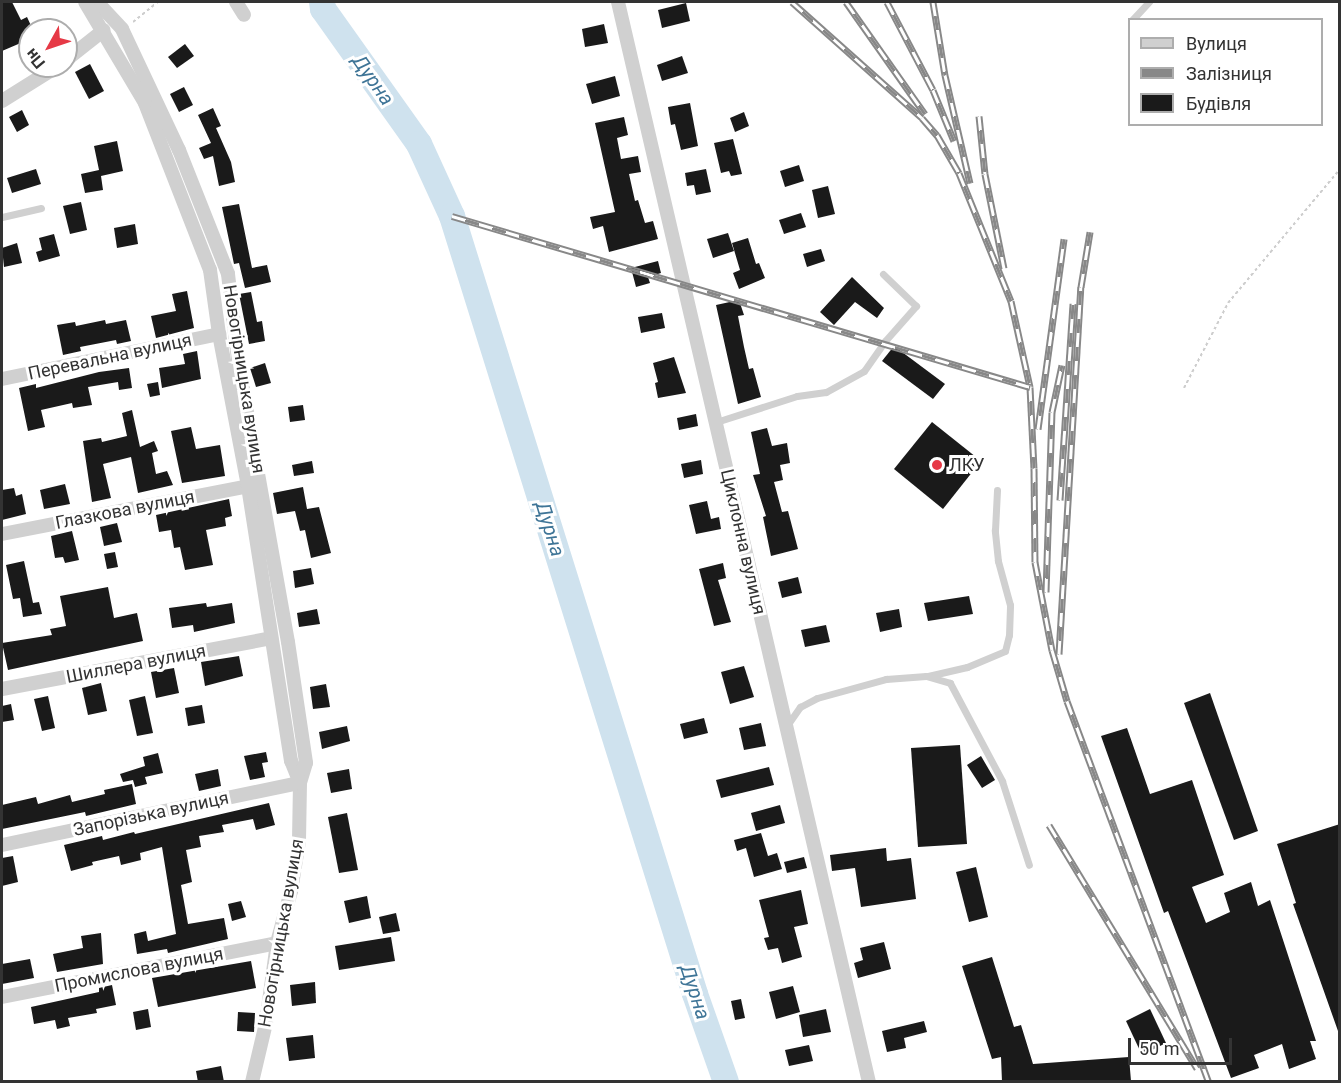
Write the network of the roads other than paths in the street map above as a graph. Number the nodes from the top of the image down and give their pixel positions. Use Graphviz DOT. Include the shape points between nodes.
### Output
graph roads {
  1 [pos="85,2"];
  2 [pos="97,2"];
  3 [pos="236,2"];
  4 [pos="618,2"];
  5 [pos="1149,2"];
  6 [pos="244,15"];
  7 [pos="1134,18"];
  8 [pos="104,30"];
  9 [pos="78,51"];
  10 [pos="39,78"];
  11 [pos="2,101"];
  12 [pos="41,208"];
  13 [pos="2,217"];
  14 [pos="883,274"];
  15 [pos="219,334"];
  16 [pos="2,379"];
  17 [pos="716,422"];
  18 [pos="248,486"];
  19 [pos="997,490"];
  20 [pos="2,534"];
  21 [pos="271,638"];
  22 [pos="926,676"];
  23 [pos="2,689"];
  24 [pos="786,727"];
  25 [pos="300,783"];
  26 [pos="2,845"];
  27 [pos="1029,865"];
  28 [pos="277,943"];
  29 [pos="2,997"];
  30 [pos="252,1082"];
  31 [pos="869,1082"];
  1 -- 8 [label="street, Новогірницька вулиця"];
  2 -- 25 [label="street, Новогірницька вулиця" via="122,28 179,150 228,274 239,367 306,763"];
  3 -- 6 [label="street"];
  4 -- 17 [label="street, Циклонна вулиця"];
  5 -- 7 [label="lane"];
  8 -- 9 [label="street"];
  8 -- 15 [label="street, Новогірницька вулиця" via="145,103 210,270"];
  10 -- 11 [label="street"];
  12 -- 13 [label="lane"];
  14 -- 17 [label="lane" via="916,306 864,371 826,392 796,396"];
  15 -- 16 [label="street, Перевальна вулиця"];
  15 -- 18 [label="street, Новогірницька вулиця"];
  17 -- 24 [label="street, Циклонна вулиця"];
  18 -- 20 [label="street, Глазкова вулиця"];
  18 -- 21 [label="street, Новогірницька вулиця"];
  19 -- 22 [label="lane" via="994,530 1010,605 1005,651 967,667"];
  21 -- 23 [label="street, Шиллера вулиця"];
  21 -- 25 [label="street, Новогірницька вулиця" via="291,761"];
  22 -- 24 [label="lane" via="886,679 817,698 800,707"];
  22 -- 27 [label="lane" via="950,683 967,712 1002,781"];
  24 -- 31 [label="street, Циклонна вулиця"];
  25 -- 26 [label="street, Запорізька вулиця"];
  25 -- 28 [label="street, Новогірницька вулиця" via="291,891"];
  28 -- 29 [label="street, Промислова вулиця"];
  28 -- 30 [label="street, Новогірницька вулиця" via="267,1023"];
}
